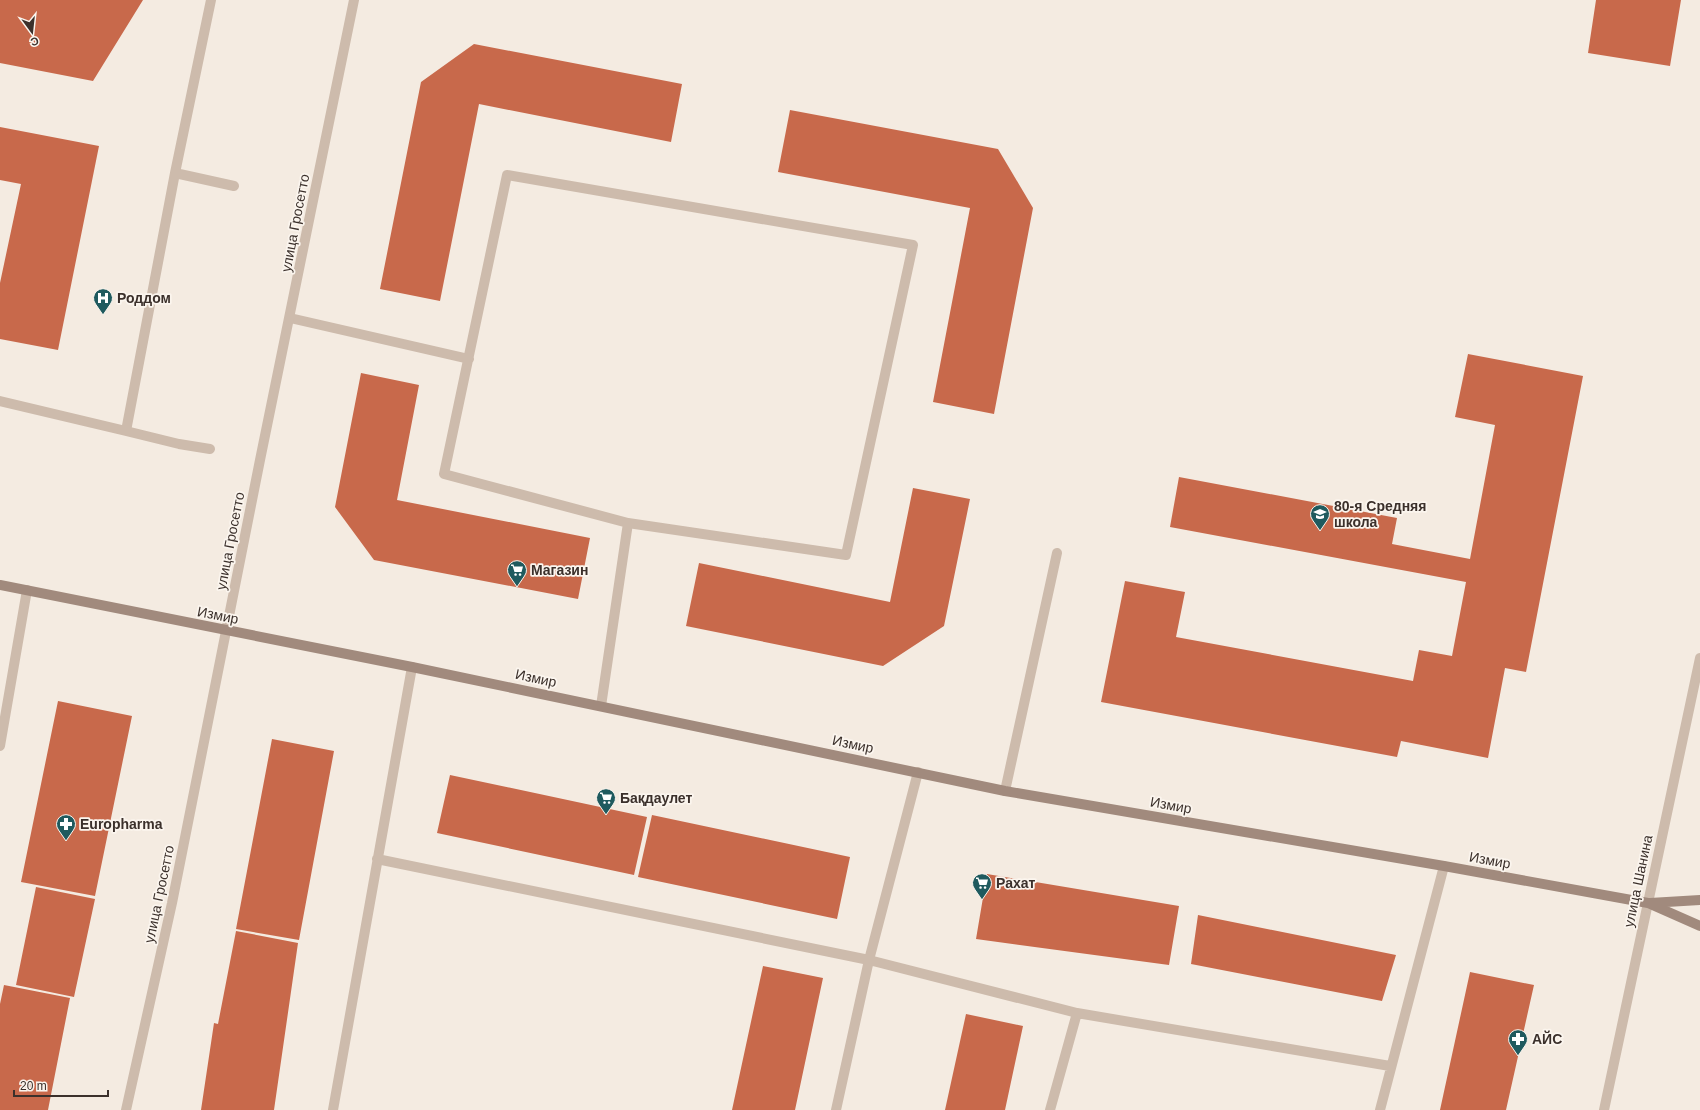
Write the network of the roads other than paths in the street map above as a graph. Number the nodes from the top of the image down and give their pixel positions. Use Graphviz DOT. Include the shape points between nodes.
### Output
graph roads {
  1 [pos="211,0"];
  2 [pos="354,0"];
  3 [pos="175,173"];
  4 [pos="234,186"];
  5 [pos="290,318"];
  6 [pos="469,359"];
  7 [pos="0,401"];
  8 [pos="126,430"];
  9 [pos="210,449"];
  10 [pos="628,523"];
  11 [pos="1057,553"];
  12 [pos="0,585"];
  13 [pos="27,590"];
  14 [pos="227,631"];
  15 [pos="1700,658"];
  16 [pos="412,667"];
  17 [pos="601,706"];
  18 [pos="0,746"];
  19 [pos="918,772"];
  20 [pos="1005,791"];
  21 [pos="377,860"];
  22 [pos="1444,866"];
  23 [pos="1700,900"];
  24 [pos="1648,903"];
  25 [pos="1700,926"];
  26 [pos="869,960"];
  27 [pos="1077,1013"];
  28 [pos="1390,1066"];
  29 [pos="126,1110"];
  30 [pos="333,1110"];
  31 [pos="836,1110"];
  32 [pos="1050,1110"];
  33 [pos="1380,1110"];
  34 [pos="1604,1110"];
  1 -- 3 [label="street"];
  2 -- 5 [label="street, улица Гросетто"];
  3 -- 4 [label="street"];
  3 -- 8 [label="street"];
  5 -- 6 [label="street"];
  5 -- 14 [label="street, улица Гросетто"];
  6 -- 10 [label="street" via="444,474"];
  6 -- 10 [label="street" via="507,174 913,245 846,555"];
  7 -- 8 [label="street"];
  8 -- 9 [label="street"];
  10 -- 17 [label="street"];
  11 -- 20 [label="street"];
  12 -- 13 [label="street, Измир"];
  13 -- 14 [label="street, Измир"];
  13 -- 18 [label="street"];
  14 -- 16 [label="street, Измир"];
  14 -- 29 [label="street, улица Гросетто" via="172,903"];
  15 -- 24 [label="street, улица Шанина"];
  16 -- 17 [label="street, Измир"];
  16 -- 21 [label="street"];
  17 -- 19 [label="street, Измир"];
  19 -- 20 [label="street, Измир"];
  19 -- 26 [label="street"];
  20 -- 22 [label="street, Измир"];
  21 -- 26 [label="street"];
  21 -- 30 [label="street"];
  22 -- 24 [label="street, Измир"];
  22 -- 28 [label="street"];
  23 -- 24 [label="street"];
  24 -- 25 [label="street, Измир"];
  24 -- 34 [label="street, улица Шанина"];
  26 -- 27 [label="street"];
  26 -- 31 [label="street"];
  27 -- 28 [label="street"];
  27 -- 32 [label="street"];
  28 -- 33 [label="street"];
}
